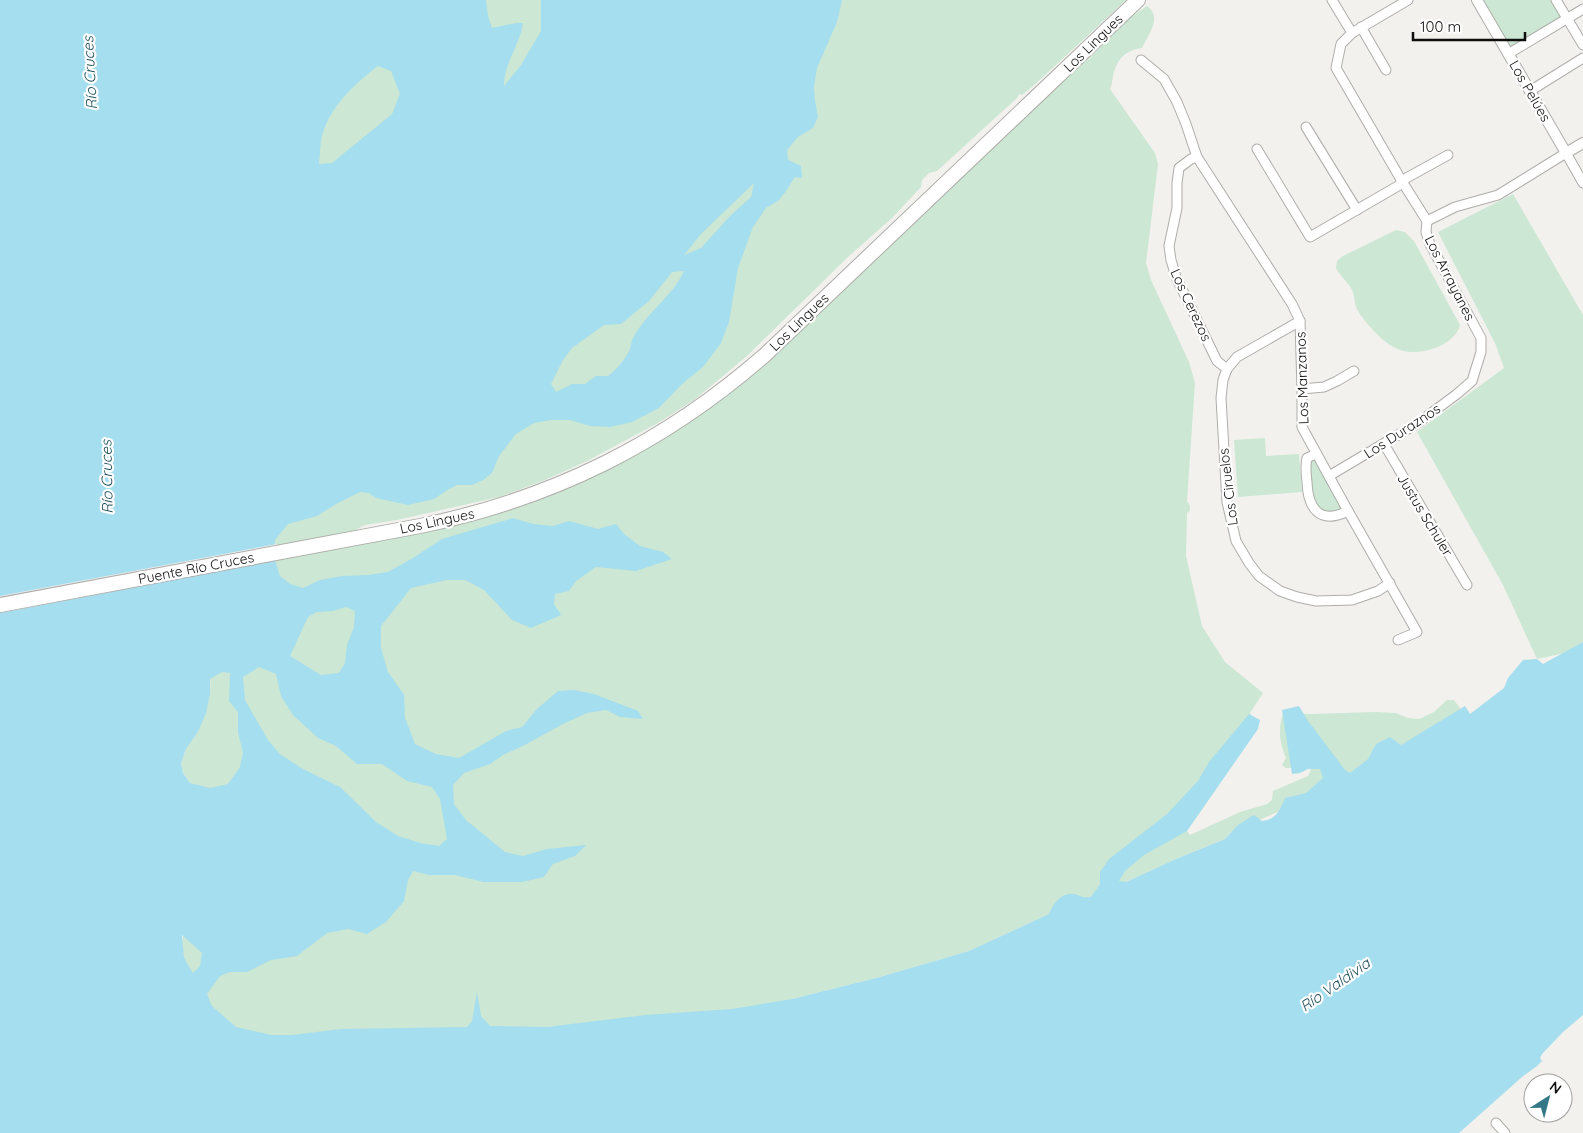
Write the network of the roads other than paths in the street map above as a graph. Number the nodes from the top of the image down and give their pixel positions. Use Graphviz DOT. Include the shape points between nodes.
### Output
graph roads {
  1 [pos="1138,0"];
  2 [pos="1332,0"];
  3 [pos="1408,0"];
  4 [pos="1477,0"];
  5 [pos="1556,0"];
  6 [pos="1583,9"];
  7 [pos="1567,19"];
  8 [pos="1360,27"];
  9 [pos="1352,33"];
  10 [pos="1583,45"];
  11 [pos="1508,54"];
  12 [pos="1583,58"];
  13 [pos="1141,60"];
  14 [pos="1386,70"];
  15 [pos="1530,91"];
  16 [pos="1306,127"];
  17 [pos="1583,143"];
  18 [pos="1257,149"];
  19 [pos="1566,154"];
  20 [pos="1448,155"];
  21 [pos="1197,157"];
  22 [pos="1402,182"];
  23 [pos="1583,183"];
  24 [pos="1357,210"];
  25 [pos="1427,221"];
  26 [pos="1300,321"];
  27 [pos="1227,369"];
  28 [pos="1354,371"];
  29 [pos="1472,381"];
  30 [pos="1302,389"];
  31 [pos="1384,444"];
  32 [pos="1316,454"];
  33 [pos="1329,476"];
  34 [pos="1348,512"];
  35 [pos="391,531"];
  36 [pos="1390,583"];
  37 [pos="1467,585"];
  38 [pos="0,605"];
  39 [pos="1398,640"];
  40 [pos="1496,1124"];
  41 [pos="1505,1133"];
  1 -- 35 [label="main road, Los Lingues" via="766,354 709,400 648,441 560,484 515,502"];
  2 -- 9 [label="street"];
  3 -- 8 [label="street"];
  4 -- 11 [label="street, Los Pelúes"];
  5 -- 7 [label="street"];
  6 -- 7 [label="street"];
  7 -- 10 [label="street"];
  7 -- 11 [label="street"];
  8 -- 9 [label="street"];
  8 -- 14 [label="street"];
  9 -- 22 [label="street, Los Arrayanes" via="1341,44 1336,68"];
  11 -- 15 [label="street, Los Pelúes"];
  12 -- 15 [label="street"];
  13 -- 21 [label="street, Los Manzanos" via="1164,79 1177,102"];
  15 -- 19 [label="street, Los Pelúes"];
  16 -- 24 [label="street"];
  17 -- 19 [label="street"];
  18 -- 24 [label="street" via="1310,237"];
  19 -- 23 [label="street, Los Pelúes"];
  19 -- 25 [label="street" via="1498,195 1455,207"];
  20 -- 22 [label="street"];
  21 -- 26 [label="street, Los Manzanos"];
  21 -- 27 [label="street, Los Cerezos" via="1179,168 1177,208 1169,246 1176,277 1218,362"];
  22 -- 24 [label="street"];
  22 -- 25 [label="street, Los Arrayanes"];
  25 -- 29 [label="street, Los Arrayanes" via="1430,244 1481,338 1481,352"];
  26 -- 27 [label="street" via="1237,357"];
  26 -- 30 [label="street, Los Manzanos"];
  27 -- 36 [label="street, Los Ciruelos" via="1221,398 1227,502 1236,541 1249,563 1259,576 1280,591 1316,601 1352,600"];
  28 -- 30 [label="street" via="1324,387"];
  29 -- 31 [label="street, Los Duraznos" via="1418,423"];
  30 -- 32 [label="street, Los Manzanos" via="1302,427"];
  31 -- 33 [label="street, Los Duraznos"];
  31 -- 37 [label="street, Justus Schuler"];
  32 -- 33 [label="street, Los Manzanos"];
  32 -- 34 [label="street" via="1307,458 1306,464 1310,504 1317,513 1329,517"];
  33 -- 34 [label="street, Los Manzanos"];
  34 -- 36 [label="street, Los Manzanos"];
  35 -- 38 [label="main road, Puente Río Cruces"];
  36 -- 39 [label="street, Los Manzanos" via="1418,632"];
  40 -- 41 [label="street"];
}
